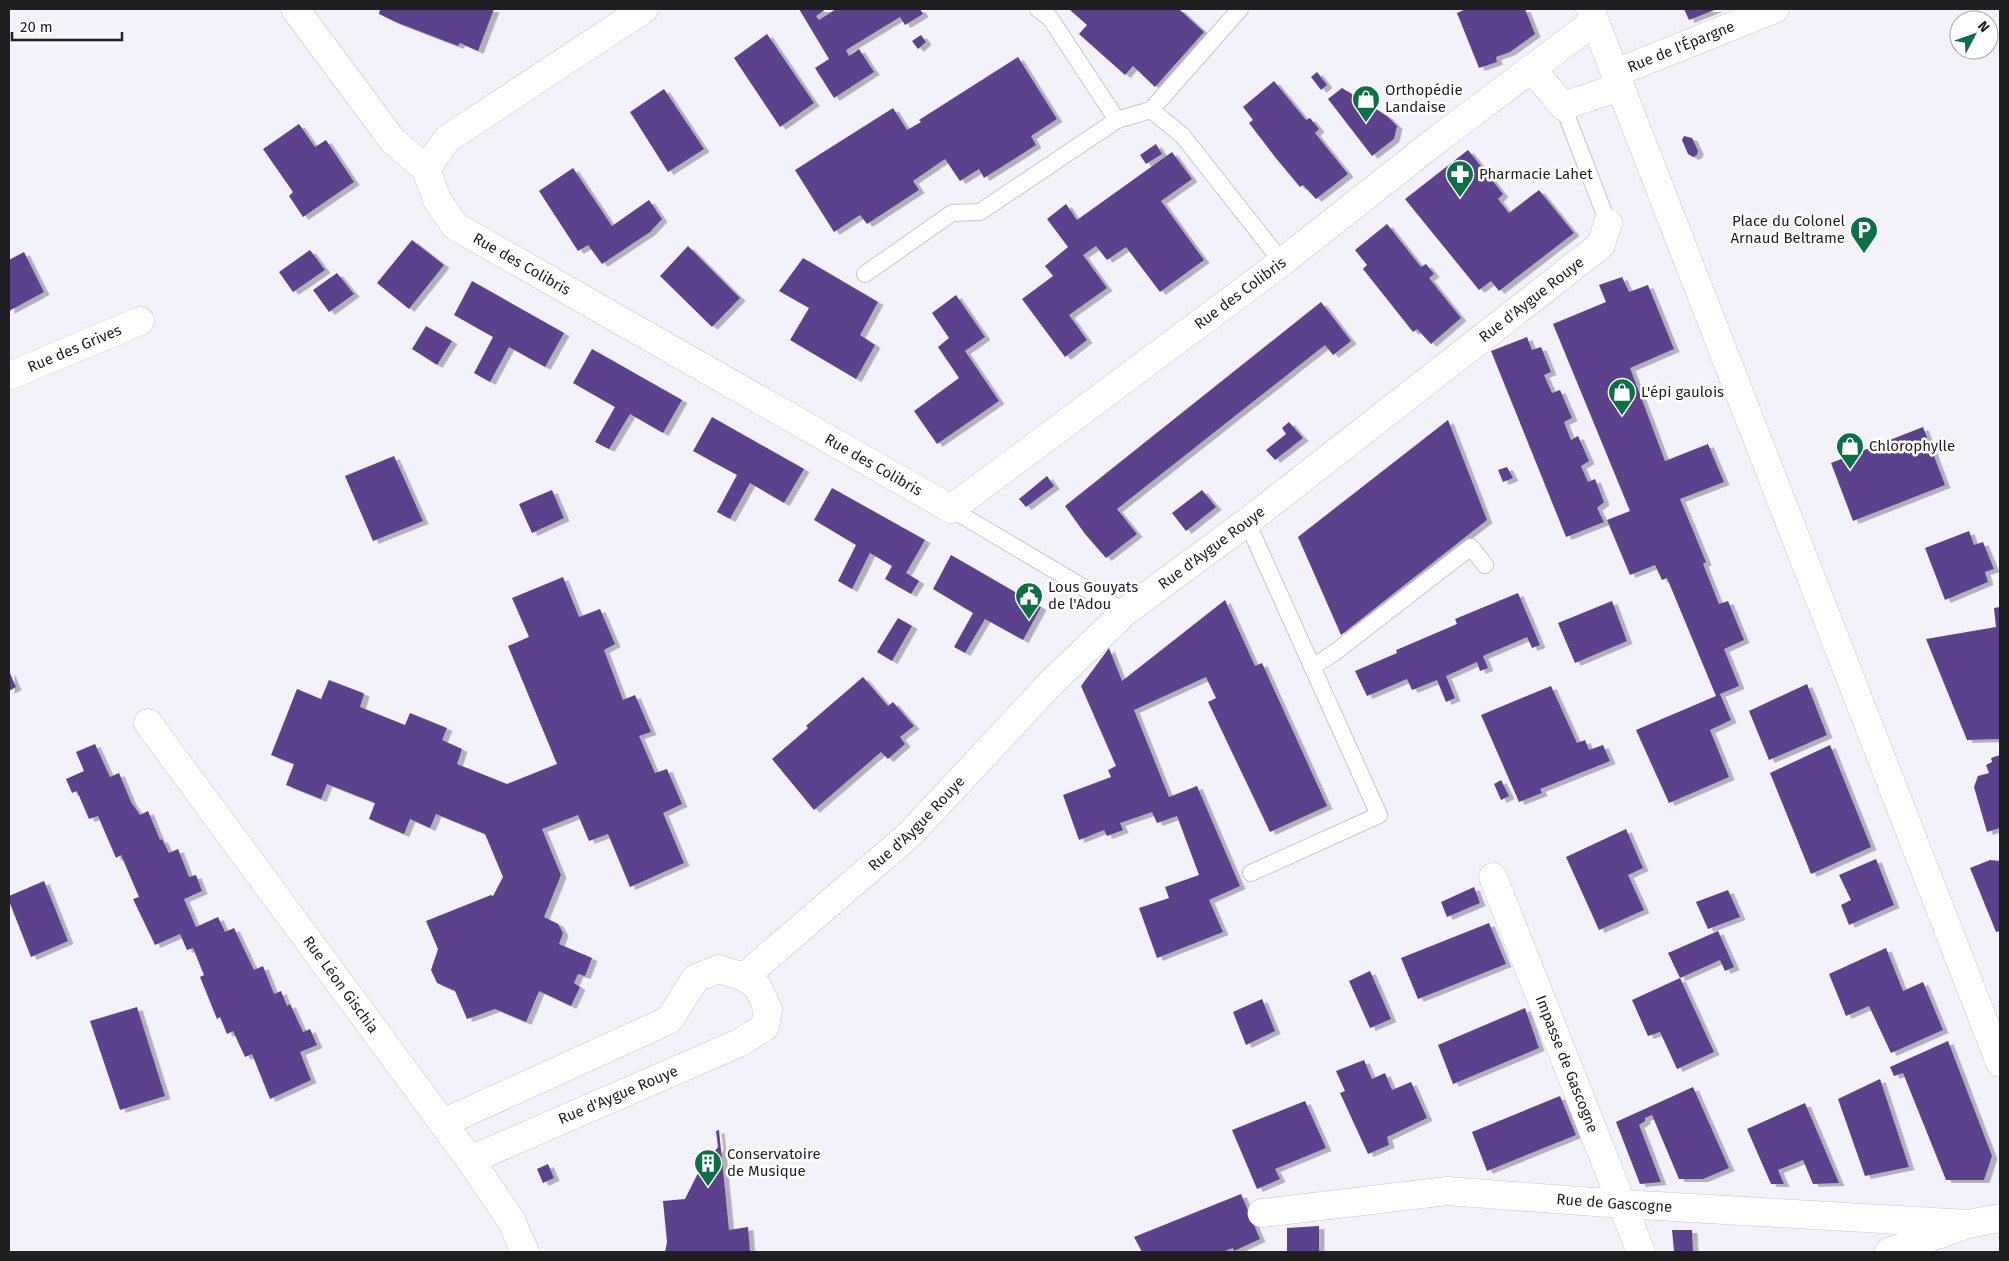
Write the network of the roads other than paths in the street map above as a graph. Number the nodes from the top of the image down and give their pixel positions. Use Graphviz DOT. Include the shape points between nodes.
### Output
graph roads {
  1 [pos="295,9"];
  2 [pos="644,9"];
  3 [pos="1038,9"];
  4 [pos="1240,9"];
  5 [pos="1776,9"];
  6 [pos="1593,15"];
  7 [pos="1532,69"];
  8 [pos="1618,80"];
  9 [pos="1563,106"];
  10 [pos="1151,110"];
  11 [pos="1118,120"];
  12 [pos="426,169"];
  13 [pos="1608,223"];
  14 [pos="1282,262"];
  15 [pos="864,274"];
  16 [pos="140,321"];
  17 [pos="9,376"];
  18 [pos="951,509"];
  19 [pos="1247,522"];
  20 [pos="1484,565"];
  21 [pos="1124,612"];
  22 [pos="1312,666"];
  23 [pos="148,723"];
  24 [pos="1252,873"];
  25 [pos="1493,877"];
  26 [pos="744,977"];
  27 [pos="2000,1063"];
  28 [pos="443,1123"];
  29 [pos="470,1160"];
  30 [pos="1622,1204"];
  31 [pos="1262,1213"];
  32 [pos="2000,1218"];
  33 [pos="1968,1224"];
  34 [pos="525,1252"];
  35 [pos="1641,1252"];
  36 [pos="1889,1252"];
  1 -- 12 [label="street" via="393,141"];
  2 -- 12 [label="street" via="448,139"];
  3 -- 11 [label="lane" via="1050,18"];
  4 -- 10 [label="lane"];
  5 -- 8 [label="street, Rue de l'Épargne"];
  6 -- 7 [label="street, Rue des Colibris"];
  6 -- 8 [label="street"];
  7 -- 9 [label="street"];
  7 -- 14 [label="street, Rue des Colibris"];
  8 -- 9 [label="street"];
  8 -- 27 [label="street"];
  9 -- 13 [label="lane"];
  10 -- 11 [label="lane"];
  10 -- 14 [label="lane" via="1182,135"];
  11 -- 15 [label="lane" via="980,212 952,213"];
  12 -- 18 [label="street, Rue des Colibris" via="437,200 455,226"];
  13 -- 19 [label="street, Rue d'Aygue Rouye" via="1601,245"];
  14 -- 18 [label="street, Rue des Colibris"];
  16 -- 17 [label="street, Rue des Grives"];
  18 -- 21 [label="lane"];
  19 -- 21 [label="street, Rue d'Aygue Rouye"];
  19 -- 22 [label="lane"];
  20 -- 22 [label="lane" via="1471,547 1334,653"];
  21 -- 26 [label="street, Rue d'Aygue Rouye" via="1051,684 910,834"];
  22 -- 24 [label="lane" via="1379,815"];
  23 -- 28 [label="street, Rue Léon Gischia"];
  25 -- 30 [label="street, Impasse de Gascogne"];
  26 -- 28 [label="street, Rue d'Aygue Rouye" via="719,969 696,978 669,1020"];
  26 -- 29 [label="street, Rue d'Aygue Rouye" via="757,986 768,1009 766,1028 739,1043"];
  28 -- 29 [label="street, Rue Léon Gischia"];
  29 -- 34 [label="street, Rue Léon Gischia" via="511,1220"];
  30 -- 31 [label="street, Rue de Gascogne" via="1447,1191"];
  30 -- 33 [label="street, Rue de Gascogne"];
  30 -- 35 [label="street, Impasse de Gascogne"];
  32 -- 33 [label="street"];
  33 -- 36 [label="street"];
}
